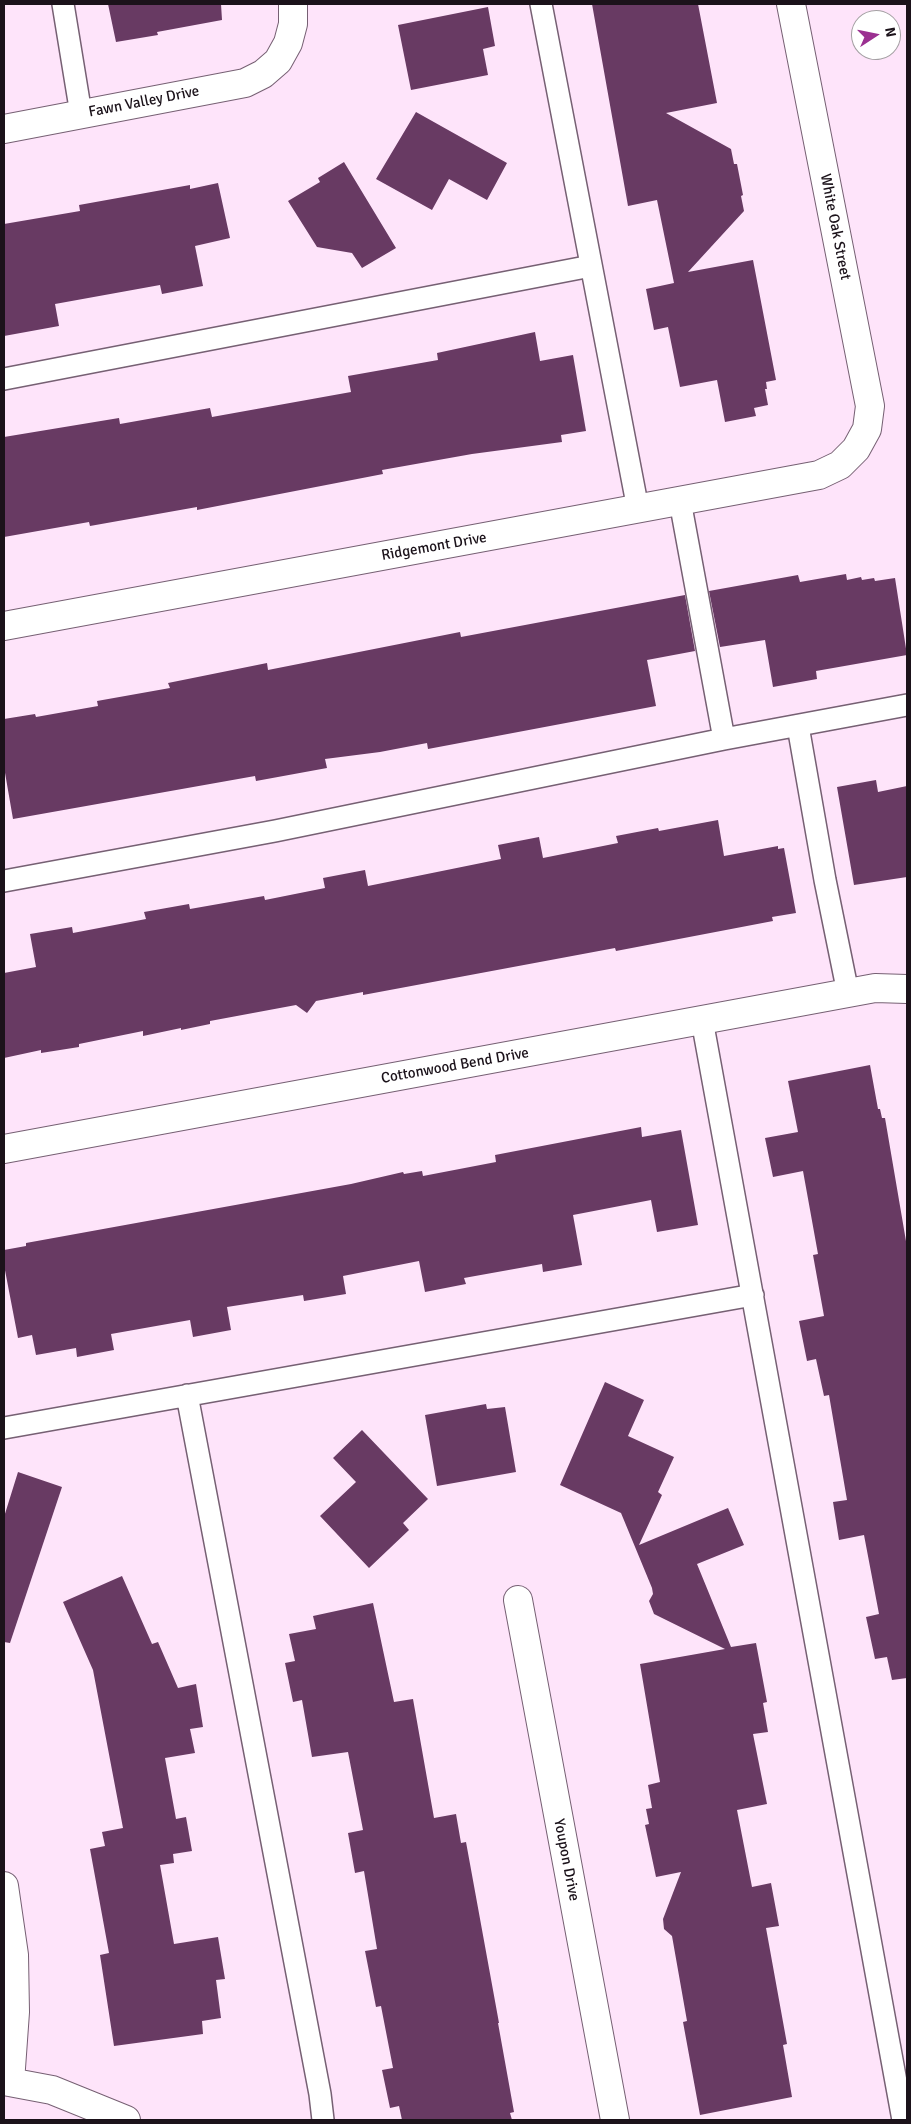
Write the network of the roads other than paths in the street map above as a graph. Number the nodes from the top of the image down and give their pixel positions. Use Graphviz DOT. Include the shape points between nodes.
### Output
graph roads {
  1 [pos="62,4"];
  2 [pos="293,4"];
  3 [pos="541,4"];
  4 [pos="791,4"];
  5 [pos="81,114"];
  6 [pos="4,129"];
  7 [pos="591,266"];
  8 [pos="4,379"];
  9 [pos="856,449"];
  10 [pos="680,501"];
  11 [pos="638,509"];
  12 [pos="4,626"];
  13 [pos="907,705"];
  14 [pos="798,726"];
  15 [pos="724,739"];
  16 [pos="4,882"];
  17 [pos="907,989"];
  18 [pos="848,993"];
  19 [pos="702,1020"];
  20 [pos="4,1149"];
  21 [pos="752,1296"];
  22 [pos="187,1395"];
  23 [pos="4,1428"];
  24 [pos="518,1600"];
  25 [pos="4,1886"];
  26 [pos="7,2081"];
  27 [pos="126,2120"];
  28 [pos="323,2120"];
  29 [pos="615,2120"];
  30 [pos="903,2120"];
  1 -- 5 [label="lane"];
  2 -- 5 [label="street, Fawn Valley Drive" via="293,24 288,43 278,60 263,74 245,83"];
  3 -- 7 [label="lane"];
  4 -- 9 [label="street, White Oak Street" via="870,406 867,429"];
  5 -- 6 [label="street, Fawn Valley Drive"];
  7 -- 8 [label="lane"];
  7 -- 11 [label="lane"];
  9 -- 10 [label="street, Ridgemont Drive" via="840,465 819,474"];
  10 -- 11 [label="street, Ridgemont Drive"];
  10 -- 15 [label="lane"];
  11 -- 12 [label="street, Ridgemont Drive"];
  13 -- 14 [label="lane"];
  14 -- 15 [label="lane"];
  14 -- 18 [label="lane"];
  15 -- 16 [label="lane" via="274,831"];
  17 -- 18 [label="street, Cottonwood Bend Drive" via="875,988"];
  18 -- 19 [label="street, Cottonwood Bend Drive"];
  19 -- 20 [label="street, Cottonwood Bend Drive"];
  19 -- 21 [label="lane"];
  21 -- 22 [label="lane"];
  21 -- 30 [label="lane"];
  22 -- 23 [label="lane"];
  22 -- 28 [label="lane"];
  24 -- 29 [label="street, Youpon Drive"];
  25 -- 26 [label="street" via="14,1955 15,2012"];
  26 -- 27 [label="street" via="52,2090"];
}
